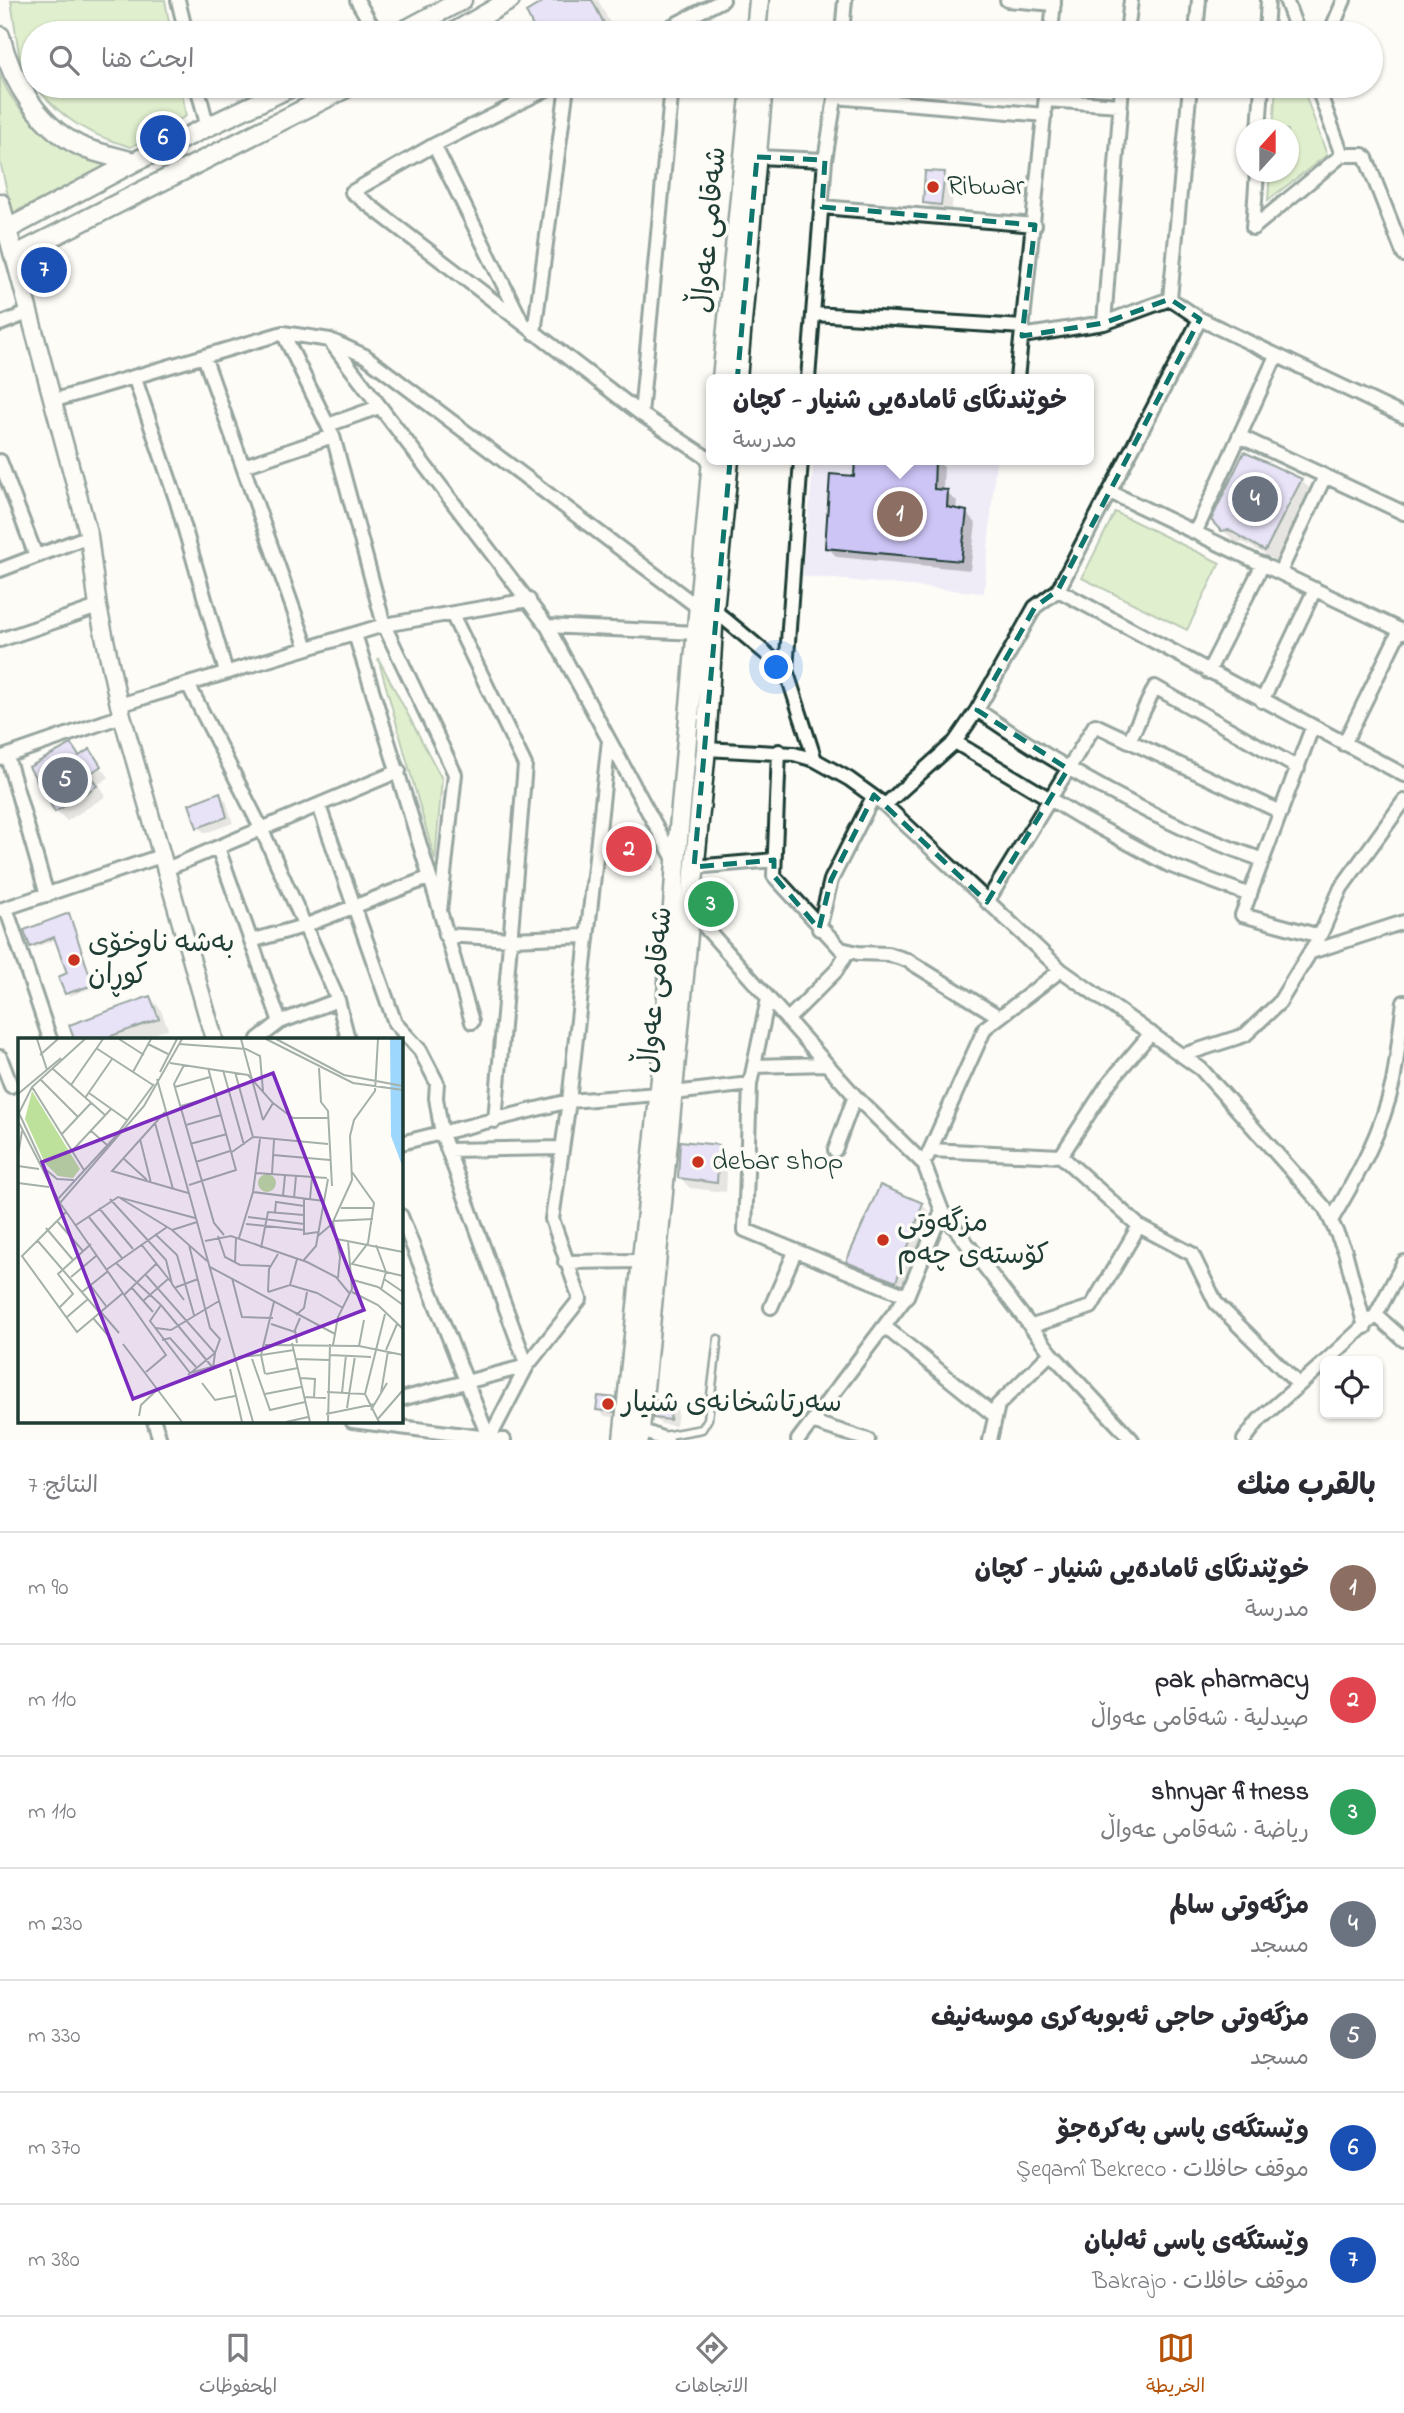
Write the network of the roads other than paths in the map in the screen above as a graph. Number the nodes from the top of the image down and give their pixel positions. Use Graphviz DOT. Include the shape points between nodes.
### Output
graph roads {
  1 [pos="357,0"];
  2 [pos="462,0"];
  3 [pos="510,0"];
  4 [pos="723,0"];
  5 [pos="759,0"];
  6 [pos="770,0"];
  7 [pos="845,0"];
  8 [pos="1007,0"];
  9 [pos="1131,0"];
  10 [pos="1199,0"];
  11 [pos="1268,0"];
  12 [pos="1286,0"];
  13 [pos="1344,0"];
  14 [pos="180,1"];
  15 [pos="1054,2"];
  16 [pos="184,21"];
  17 [pos="369,21"];
  18 [pos="423,21"];
  19 [pos="474,21"];
  20 [pos="690,21"];
  21 [pos="757,21"];
  22 [pos="769,21"];
  23 [pos="843,21"];
  24 [pos="1052,21"];
  25 [pos="1128,21"];
  26 [pos="1197,21"];
  27 [pos="1267,21"];
  28 [pos="1294,21"];
  29 [pos="1335,21"];
  30 [pos="0,36"];
  31 [pos="21,90"];
  32 [pos="27,98"];
  33 [pos="200,98"];
  34 [pos="269,98"];
  35 [pos="327,98"];
  36 [pos="529,98"];
  37 [pos="565,98"];
  38 [pos="671,98"];
  39 [pos="750,98"];
  40 [pos="762,98"];
  41 [pos="835,98"];
  42 [pos="891,98"];
  43 [pos="1120,98"];
  44 [pos="1190,98"];
  45 [pos="1261,98"];
  46 [pos="1321,98"];
  47 [pos="1046,100"];
  48 [pos="1119,105"];
  49 [pos="1045,115"];
  50 [pos="1260,119"];
  51 [pos="208,128"];
  52 [pos="434,145"];
  53 [pos="1342,155"];
  54 [pos="757,157"];
  55 [pos="825,160"];
  56 [pos="134,162"];
  57 [pos="1256,182"];
  58 [pos="0,203"];
  59 [pos="822,206"];
  60 [pos="51,209"];
  61 [pos="1035,225"];
  62 [pos="6,230"];
  63 [pos="62,234"];
  64 [pos="1404,255"];
  65 [pos="13,256"];
  66 [pos="1170,299"];
  67 [pos="28,313"];
  68 [pos="814,314"];
  69 [pos="1200,319"];
  70 [pos="522,322"];
  71 [pos="1104,323"];
  72 [pos="0,324"];
  73 [pos="1022,331"];
  74 [pos="283,333"];
  75 [pos="534,333"];
  76 [pos="330,340"];
  77 [pos="1276,356"];
  78 [pos="205,359"];
  79 [pos="722,374"];
  80 [pos="737,374"];
  81 [pos="808,374"];
  82 [pos="1018,374"];
  83 [pos="135,379"];
  84 [pos="52,401"];
  85 [pos="379,407"];
  86 [pos="642,414"];
  87 [pos="1404,416"];
  88 [pos="331,430"];
  89 [pos="1240,436"];
  90 [pos="706,453"];
  91 [pos="0,461"];
  92 [pos="718,465"];
  93 [pos="801,465"];
  94 [pos="244,466"];
  95 [pos="1325,476"];
  96 [pos="1110,492"];
  97 [pos="1404,513"];
  98 [pos="1196,531"];
  99 [pos="89,536"];
  100 [pos="36,556"];
  101 [pos="1263,564"];
  102 [pos="0,570"];
  103 [pos="1280,572"];
  104 [pos="1315,589"];
  105 [pos="1058,590"];
  106 [pos="529,600"];
  107 [pos="98,607"];
  108 [pos="707,609"];
  109 [pos="452,614"];
  110 [pos="384,625"];
  111 [pos="547,626"];
  112 [pos="1402,631"];
  113 [pos="355,634"];
  114 [pos="698,634"];
  115 [pos="0,640"];
  116 [pos="307,648"];
  117 [pos="786,670"];
  118 [pos="226,672"];
  119 [pos="1208,672"];
  120 [pos="188,684"];
  121 [pos="1262,701"];
  122 [pos="977,710"];
  123 [pos="121,711"];
  124 [pos="1312,728"];
  125 [pos="609,740"];
  126 [pos="1129,741"];
  127 [pos="955,743"];
  128 [pos="1343,744"];
  129 [pos="706,749"];
  130 [pos="779,751"];
  131 [pos="4,757"];
  132 [pos="815,760"];
  133 [pos="1298,768"];
  134 [pos="1068,769"];
  135 [pos="399,771"];
  136 [pos="1404,775"];
  137 [pos="873,797"];
  138 [pos="1050,798"];
  139 [pos="1404,801"];
  140 [pos="884,805"];
  141 [pos="319,806"];
  142 [pos="1281,812"];
  143 [pos="262,830"];
  144 [pos="218,848"];
  145 [pos="774,860"];
  146 [pos="1263,860"];
  147 [pos="676,862"];
  148 [pos="162,863"];
  149 [pos="694,867"];
  150 [pos="428,878"];
  151 [pos="47,895"];
  152 [pos="1250,895"];
  153 [pos="674,897"];
  154 [pos="987,902"];
  155 [pos="353,907"];
  156 [pos="3,909"];
  157 [pos="690,910"];
  158 [pos="440,911"];
  159 [pos="1404,922"];
  160 [pos="304,926"];
  161 [pos="819,929"];
  162 [pos="445,935"];
  163 [pos="586,936"];
  164 [pos="1320,936"];
  165 [pos="512,939"];
  166 [pos="251,941"];
  167 [pos="848,951"];
  168 [pos="1311,952"];
  169 [pos="1061,970"];
  170 [pos="768,999"];
  171 [pos="338,1000"];
  172 [pos="1404,1007"];
  173 [pos="998,1016"];
  174 [pos="787,1020"];
  175 [pos="280,1022"];
  176 [pos="472,1022"];
  177 [pos="1151,1033"];
  178 [pos="50,1038"];
  179 [pos="214,1038"];
  180 [pos="259,1038"];
  181 [pos="348,1038"];
  182 [pos="1183,1055"];
  183 [pos="0,1057"];
  184 [pos="826,1064"];
  185 [pos="754,1066"];
  186 [pos="750,1084"];
  187 [pos="11,1086"];
  188 [pos="666,1093"];
  189 [pos="855,1096"];
  190 [pos="569,1101"];
  191 [pos="495,1121"];
  192 [pos="442,1134"];
  193 [pos="402,1143"];
  194 [pos="562,1148"];
  195 [pos="448,1150"];
  196 [pos="835,1150"];
  197 [pos="930,1150"];
  198 [pos="1061,1156"];
  199 [pos="924,1164"];
  200 [pos="942,1210"];
  201 [pos="402,1219"];
  202 [pos="1332,1219"];
  203 [pos="1139,1226"];
  204 [pos="795,1252"];
  205 [pos="641,1261"];
  206 [pos="565,1262"];
  207 [pos="1404,1262"];
  208 [pos="906,1296"];
  209 [pos="771,1307"];
  210 [pos="1376,1315"];
  211 [pos="1032,1326"];
  212 [pos="885,1327"];
  213 [pos="1365,1327"];
  214 [pos="718,1339"];
  215 [pos="1404,1340"];
  216 [pos="1051,1353"];
  217 [pos="1333,1356"];
  218 [pos="527,1366"];
  219 [pos="1320,1367"];
  220 [pos="464,1382"];
  221 [pos="1299,1385"];
  222 [pos="402,1399"];
  223 [pos="995,1416"];
  224 [pos="154,1422"];
  225 [pos="349,1422"];
  226 [pos="812,1422"];
  227 [pos="639,1435"];
  228 [pos="664,1438"];
  229 [pos="489,1439"];
  230 [pos="159,1440"];
  231 [pos="504,1440"];
  232 [pos="623,1440"];
  233 [pos="798,1440"];
  234 [pos="868,1440"];
  235 [pos="990,1440"];
  236 [pos="1132,1440"];
  237 [pos="1244,1440"];
  1 -- 17 [label="street"];
  2 -- 18 [label="main road"];
  3 -- 19 [label="main road"];
  4 -- 20 [label="street"];
  5 -- 21 [label="main road"];
  6 -- 22 [label="main road"];
  7 -- 23 [label="street"];
  8 -- 15 [label="street"];
  9 -- 25 [label="street"];
  10 -- 26 [label="street"];
  11 -- 27 [label="street"];
  12 -- 28 [label="street"];
  13 -- 29 [label="street"];
  14 -- 16 [label="street"];
  15 -- 24 [label="street"];
  30 -- 31 [label="main road"];
  32 -- 56 [label="main road" via="43,119 84,148"];
  33 -- 51 [label="street"];
  34 -- 51 [label="main road"];
  35 -- 63 [label="main road"];
  36 -- 52 [label="street"];
  37 -- 75 [label="street"];
  38 -- 86 [label="street"];
  39 -- 79 [label="main road, شەقامی عەواڵ"];
  40 -- 54 [label="main road, شەقامی عەواڵ"];
  41 -- 55 [label="street"];
  42 -- 49 [label="street"];
  43 -- 48 [label="street"];
  44 -- 66 [label="street"];
  45 -- 50 [label="street"];
  46 -- 53 [label="street"];
  47 -- 48 [label="street"];
  47 -- 49 [label="street"];
  48 -- 71 [label="street"];
  49 -- 61 [label="street"];
  51 -- 56 [label="main road"];
  52 -- 70 [label="street"];
  52 -- 70 [label="street" via="352,192"];
  53 -- 57 [label="street" via="1253,228"];
  53 -- 64 [label="street" via="1366,158"];
  54 -- 55 [label="street"];
  54 -- 80 [label="main road, شەقامی عەواڵ"];
  55 -- 59 [label="street"];
  56 -- 60 [label="main road"];
  58 -- 62 [label="main road"];
  59 -- 61 [label="street"];
  59 -- 68 [label="street"];
  60 -- 62 [label="main road"];
  60 -- 63 [label="main road"];
  61 -- 73 [label="street"];
  62 -- 65 [label="main road"];
  63 -- 65 [label="main road"];
  65 -- 67 [label="street"];
  66 -- 69 [label="street"];
  66 -- 71 [label="street"];
  67 -- 72 [label="street"];
  67 -- 84 [label="street"];
  68 -- 73 [label="street"];
  68 -- 81 [label="street"];
  69 -- 77 [label="street"];
  69 -- 96 [label="street"];
  70 -- 75 [label="street"];
  71 -- 73 [label="street"];
  73 -- 82 [label="street"];
  74 -- 76 [label="street"];
  74 -- 78 [label="street"];
  74 -- 88 [label="street"];
  75 -- 86 [label="street"];
  76 -- 85 [label="street"];
  76 -- 108 [label="street" via="365,356"];
  77 -- 87 [label="street"];
  77 -- 89 [label="street"];
  78 -- 83 [label="street"];
  78 -- 94 [label="street"];
  83 -- 84 [label="street"];
  83 -- 118 [label="street" via="177,502"];
  84 -- 99 [label="street"];
  85 -- 88 [label="street"];
  85 -- 106 [label="street"];
  86 -- 90 [label="street"];
  88 -- 94 [label="street"];
  88 -- 110 [label="street"];
  89 -- 95 [label="street"];
  89 -- 98 [label="street"];
  91 -- 100 [label="street"];
  92 -- 108 [label="main road, شەقامی عەواڵ"];
  93 -- 117 [label="street"];
  94 -- 116 [label="street"];
  95 -- 97 [label="street"];
  95 -- 103 [label="street"];
  96 -- 98 [label="street"];
  96 -- 105 [label="street"];
  98 -- 101 [label="street"];
  99 -- 100 [label="street"];
  99 -- 107 [label="street"];
  100 -- 102 [label="street"];
  101 -- 103 [label="street"];
  101 -- 119 [label="street"];
  103 -- 104 [label="street"];
  104 -- 112 [label="street"];
  104 -- 121 [label="street"];
  105 -- 119 [label="street"];
  105 -- 122 [label="street" via="1035,607"];
  106 -- 109 [label="street"];
  106 -- 111 [label="street"];
  107 -- 115 [label="street"];
  107 -- 123 [label="street"];
  108 -- 114 [label="main road, شەقامی عەواڵ"];
  108 -- 117 [label="street"];
  108 -- 129 [label="main road, شەقامی عەواڵ"];
  109 -- 110 [label="street"];
  109 -- 165 [label="street" via="525,765"];
  110 -- 113 [label="street"];
  110 -- 158 [label="street" via="455,774"];
  111 -- 114 [label="street"];
  111 -- 125 [label="street"];
  112 -- 128 [label="street"];
  113 -- 116 [label="street"];
  113 -- 135 [label="street"];
  114 -- 147 [label="main road, شەقامی عەواڵ"];
  116 -- 118 [label="street"];
  117 -- 132 [label="street"];
  118 -- 120 [label="street"];
  119 -- 121 [label="street"];
  120 -- 123 [label="street"];
  120 -- 143 [label="street"];
  121 -- 124 [label="street"];
  122 -- 127 [label="street"];
  122 -- 134 [label="street"];
  123 -- 131 [label="street"];
  123 -- 148 [label="street"];
  124 -- 128 [label="street"];
  124 -- 133 [label="street"];
  125 -- 147 [label="street"];
  125 -- 163 [label="street"];
  126 -- 133 [label="street" via="1155,687"];
  126 -- 134 [label="street" via="1095,724"];
  126 -- 142 [label="street"];
  127 -- 138 [label="street"];
  127 -- 140 [label="street"];
  128 -- 136 [label="street"];
  129 -- 130 [label="street"];
  129 -- 149 [label="main road, شەقامی عەواڵ"];
  130 -- 132 [label="street"];
  130 -- 145 [label="street"];
  131 -- 151 [label="street"];
  132 -- 137 [label="street"];
  133 -- 142 [label="street"];
  134 -- 138 [label="street"];
  134 -- 146 [label="street" via="1201,837"];
  135 -- 141 [label="street"];
  135 -- 150 [label="street"];
  137 -- 140 [label="street"];
  137 -- 161 [label="street" via="831,880"];
  138 -- 152 [label="street" via="1169,865"];
  138 -- 154 [label="street"];
  139 -- 164 [label="street" via="1341,888"];
  140 -- 154 [label="street"];
  141 -- 143 [label="street"];
  141 -- 155 [label="street"];
  142 -- 146 [label="street"];
  143 -- 144 [label="street"];
  143 -- 160 [label="street"];
  144 -- 148 [label="street"];
  144 -- 166 [label="street"];
  145 -- 149 [label="street"];
  145 -- 161 [label="street" via="774,876"];
  146 -- 152 [label="street"];
  147 -- 153 [label="main road, شەقامی عەواڵ"];
  148 -- 151 [label="street"];
  148 -- 179 [label="street"];
  149 -- 157 [label="main road, شەقامی عەواڵ"];
  150 -- 155 [label="street"];
  150 -- 158 [label="street"];
  151 -- 156 [label="street"];
  152 -- 164 [label="street" via="1242,915"];
  153 -- 157 [label="street"];
  153 -- 188 [label="main road, شەقامی عەواڵ"];
  154 -- 169 [label="street"];
  155 -- 160 [label="street"];
  155 -- 192 [label="street" via="396,1023 420,1050 437,1083"];
  156 -- 178 [label="street"];
  157 -- 170 [label="street"];
  157 -- 188 [label="main road, شەقامی عەواڵ"];
  158 -- 162 [label="street"];
  159 -- 168 [label="street"];
  160 -- 166 [label="street"];
  160 -- 171 [label="street"];
  161 -- 167 [label="street"];
  162 -- 165 [label="street"];
  162 -- 176 [label="street"];
  163 -- 165 [label="street"];
  163 -- 190 [label="street"];
  164 -- 168 [label="street"];
  165 -- 191 [label="street"];
  166 -- 175 [label="street"];
  167 -- 173 [label="street" via="907,960"];
  167 -- 174 [label="street" via="836,971"];
  168 -- 182 [label="street" via="1279,1003 1259,1024 1245,1035"];
  169 -- 173 [label="street"];
  169 -- 177 [label="street"];
  170 -- 174 [label="street"];
  170 -- 185 [label="street"];
  171 -- 175 [label="street"];
  171 -- 181 [label="street"];
  172 -- 202 [label="street" via="1385,1112 1362,1168"];
  173 -- 197 [label="street" via="985,1028"];
  174 -- 184 [label="street"];
  175 -- 180 [label="street"];
  177 -- 182 [label="street"];
  177 -- 198 [label="street" via="1108,1084"];
  182 -- 202 [label="street" via="1214,1081"];
  183 -- 187 [label="street"];
  184 -- 185 [label="street"];
  184 -- 189 [label="street"];
  185 -- 186 [label="street"];
  186 -- 188 [label="street"];
  186 -- 204 [label="street" via="745,1230"];
  188 -- 190 [label="street"];
  188 -- 205 [label="main road, شەقامی عەواڵ"];
  188 -- 227 [label="main road, شەقامی عەواڵ"];
  189 -- 196 [label="street"];
  189 -- 199 [label="street"];
  190 -- 191 [label="street"];
  190 -- 194 [label="street"];
  191 -- 192 [label="street"];
  192 -- 193 [label="street"];
  192 -- 195 [label="street"];
  194 -- 195 [label="street"];
  194 -- 206 [label="street" via="552,1219"];
  195 -- 218 [label="street"];
  197 -- 198 [label="street"];
  197 -- 199 [label="street"];
  198 -- 203 [label="street"];
  199 -- 200 [label="street"];
  200 -- 208 [label="street"];
  200 -- 211 [label="street"];
  201 -- 220 [label="street"];
  202 -- 213 [label="street"];
  203 -- 211 [label="street" via="1091,1307"];
  203 -- 221 [label="street" via="1192,1254 1216,1303"];
  204 -- 208 [label="street"];
  204 -- 209 [label="street"];
  205 -- 206 [label="street"];
  205 -- 232 [label="main road, شەقامی عەواڵ"];
  206 -- 218 [label="street" via="580,1299"];
  207 -- 210 [label="street"];
  208 -- 212 [label="street"];
  210 -- 213 [label="street"];
  210 -- 215 [label="street"];
  211 -- 216 [label="street"];
  212 -- 223 [label="street"];
  212 -- 226 [label="street"];
  213 -- 217 [label="street"];
  214 -- 228 [label="lane" via="708,1419 702,1429"];
  216 -- 223 [label="street" via="998,1405"];
  216 -- 236 [label="street"];
  218 -- 220 [label="street"];
  218 -- 229 [label="street"];
  219 -- 221 [label="street"];
  220 -- 222 [label="street"];
  220 -- 229 [label="street"];
  221 -- 237 [label="street" via="1259,1420"];
  223 -- 235 [label="street"];
  224 -- 230 [label="street"];
  225 -- 229 [label="street"];
  226 -- 233 [label="street"];
  226 -- 234 [label="street"];
  227 -- 228 [label="street"];
  229 -- 231 [label="street"];
}
